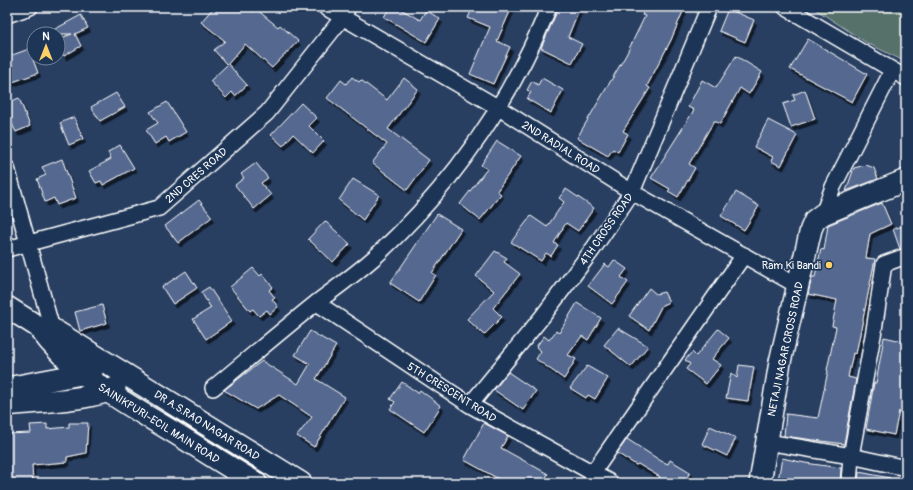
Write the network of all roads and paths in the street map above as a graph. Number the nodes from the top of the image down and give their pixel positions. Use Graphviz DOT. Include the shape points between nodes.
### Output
graph roads {
  1 [pos="30,7"];
  2 [pos="325,7"];
  3 [pos="549,7"];
  4 [pos="709,7"];
  5 [pos="785,7"];
  6 [pos="346,12"];
  7 [pos="7,15"];
  8 [pos="892,71"];
  9 [pos="906,78"];
  10 [pos="499,108"];
  11 [pos="7,168"];
  12 [pos="906,180"];
  13 [pos="632,192"];
  14 [pos="823,214"];
  15 [pos="29,244"];
  16 [pos="7,249"];
  17 [pos="744,255"];
  18 [pos="906,256"];
  19 [pos="798,286"];
  20 [pos="317,303"];
  21 [pos="7,307"];
  22 [pos="46,332"];
  23 [pos="112,368"];
  24 [pos="84,374"];
  25 [pos="132,379"];
  26 [pos="47,380"];
  27 [pos="7,388"];
  28 [pos="213,388"];
  29 [pos="107,392"];
  30 [pos="7,405"];
  31 [pos="470,405"];
  32 [pos="767,442"];
  33 [pos="851,456"];
  34 [pos="906,468"];
  35 [pos="592,474"];
  36 [pos="256,483"];
  37 [pos="301,483"];
  38 [pos="611,483"];
  39 [pos="760,483"];
  40 [pos="849,483"];
  1 -- 7 [label="street"];
  2 -- 6 [label="street, 2ND RADIAL ROAD"];
  3 -- 10 [label="street" via="538,35"];
  4 -- 13 [label="street, 4TH CROSS ROAD"];
  5 -- 8 [label="street"];
  6 -- 10 [label="street, 2ND RADIAL ROAD"];
  6 -- 15 [label="street, 2ND CRES ROAD" via="267,113 159,208"];
  8 -- 9 [label="street"];
  8 -- 14 [label="street" via="833,187"];
  10 -- 13 [label="street, 2ND RADIAL ROAD"];
  10 -- 20 [label="street" via="472,149 411,221 376,256"];
  11 -- 15 [label="street"];
  12 -- 14 [label="main road, NETAJI NAGAR CROSS ROAD"];
  13 -- 17 [label="street, 2ND RADIAL ROAD"];
  13 -- 31 [label="street, 4TH CROSS ROAD" via="594,249"];
  14 -- 19 [label="main road, NETAJI NAGAR CROSS ROAD" via="811,229"];
  15 -- 16 [label="street, 2ND CRES ROAD"];
  15 -- 22 [label="street"];
  17 -- 19 [label="street, 2ND RADIAL ROAD"];
  17 -- 35 [label="street"];
  18 -- 33 [label="street" via="884,264 871,352"];
  19 -- 32 [label="main road, NETAJI NAGAR CROSS ROAD" via="780,362"];
  20 -- 28 [label="street"];
  20 -- 31 [label="street, 5TH CRESCENT ROAD"];
  21 -- 22 [label="main road, SAINIKPURI-ECIL MAIN ROAD"];
  22 -- 23 [label="main road, SAINIKPURI-ECIL MAIN ROAD"];
  22 -- 24 [label="main road, SAINIKPURI-ECIL MAIN ROAD" via="69,363"];
  22 -- 26 [label="main road" via="55,366"];
  23 -- 24 [label="main road"];
  23 -- 25 [label="main road, DR A.S.RAO NAGAR ROAD"];
  24 -- 26 [label="main road"];
  24 -- 29 [label="main road, SAINIKPURI-ECIL MAIN ROAD"];
  25 -- 29 [label="main road"];
  25 -- 37 [label="main road, DR A.S.RAO NAGAR ROAD"];
  26 -- 27 [label="main road"];
  29 -- 30 [label="main road"];
  29 -- 36 [label="main road, SAINIKPURI-ECIL MAIN ROAD"];
  31 -- 35 [label="street, 5TH CRESCENT ROAD"];
  32 -- 33 [label="street"];
  32 -- 39 [label="main road, NETAJI NAGAR CROSS ROAD"];
  33 -- 34 [label="street"];
  33 -- 40 [label="street"];
  35 -- 38 [label="street, 5TH CRESCENT ROAD"];
}
